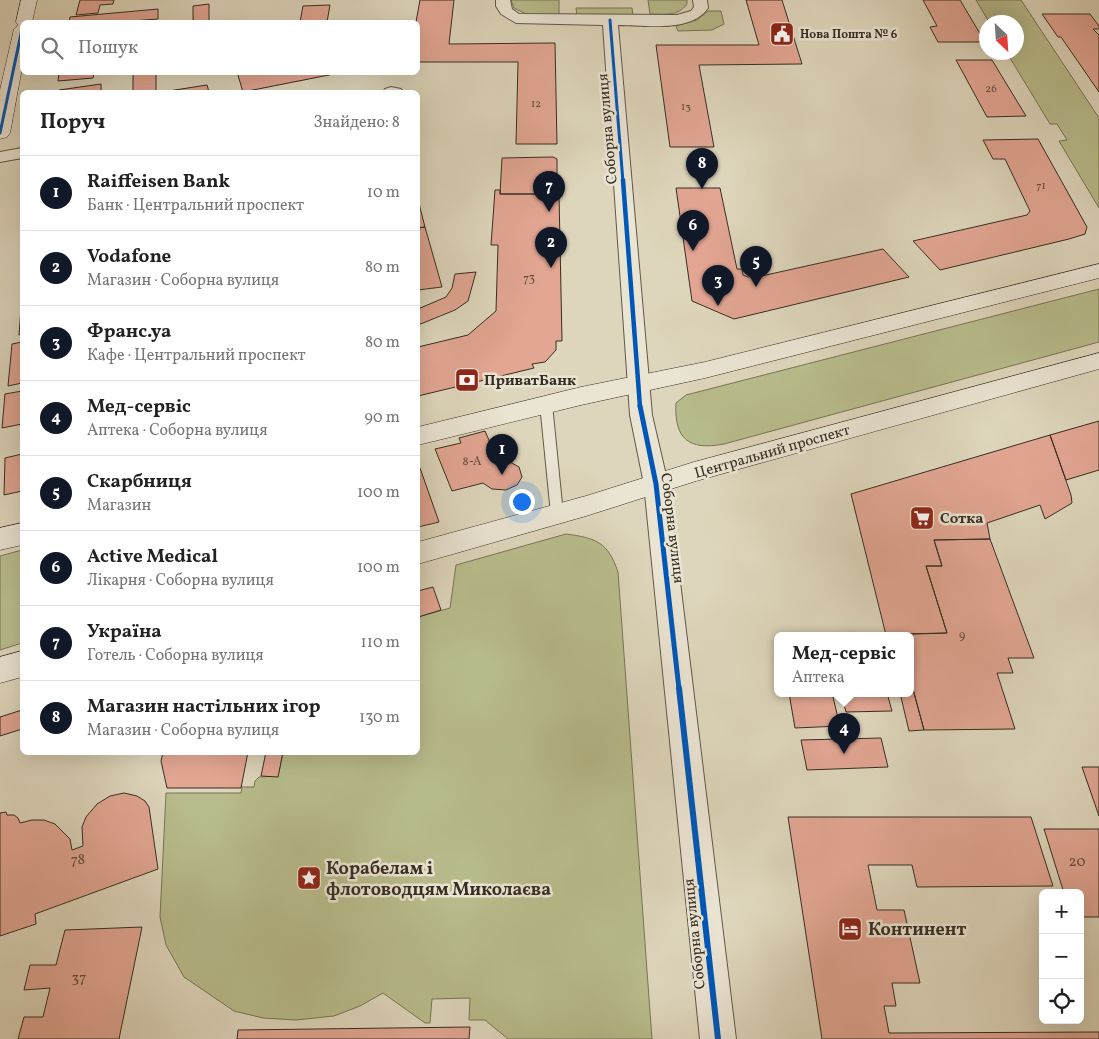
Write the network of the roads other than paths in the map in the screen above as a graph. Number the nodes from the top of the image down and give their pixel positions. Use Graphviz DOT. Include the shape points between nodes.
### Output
graph roads {
  1 [pos="29,0"];
  2 [pos="503,0"];
  3 [pos="700,0"];
  4 [pos="24,20"];
  5 [pos="610,20"];
  6 [pos="20,38"];
  7 [pos="0,133"];
  8 [pos="20,153"];
  9 [pos="0,157"];
  10 [pos="1099,271"];
  11 [pos="1099,361"];
  12 [pos="638,384"];
  13 [pos="546,404"];
  14 [pos="420,436"];
  15 [pos="656,484"];
  16 [pos="557,514"];
  17 [pos="20,534"];
  18 [pos="0,539"];
  19 [pos="420,552"];
  20 [pos="20,665"];
  21 [pos="0,670"];
  22 [pos="718,1039"];
  1 -- 4 [label="main road"];
  2 -- 5 [label="street" via="502,7 507,14 516,18"];
  3 -- 5 [label="street" via="702,8 696,14 678,20"];
  5 -- 12 [label="street, Соборна вулиця"];
  6 -- 7 [label="main road"];
  8 -- 9 [label="street"];
  10 -- 12 [label="main road"];
  11 -- 15 [label="main road, Центральний проспект"];
  12 -- 13 [label="main road"];
  12 -- 15 [label="street, Соборна вулиця" via="641,415"];
  13 -- 14 [label="main road"];
  13 -- 16 [label="lane"];
  15 -- 16 [label="main road, Центральний проспект"];
  15 -- 22 [label="street, Соборна вулиця"];
  16 -- 19 [label="main road, Центральний проспект"];
  17 -- 18 [label="main road"];
  20 -- 21 [label="main road"];
}
